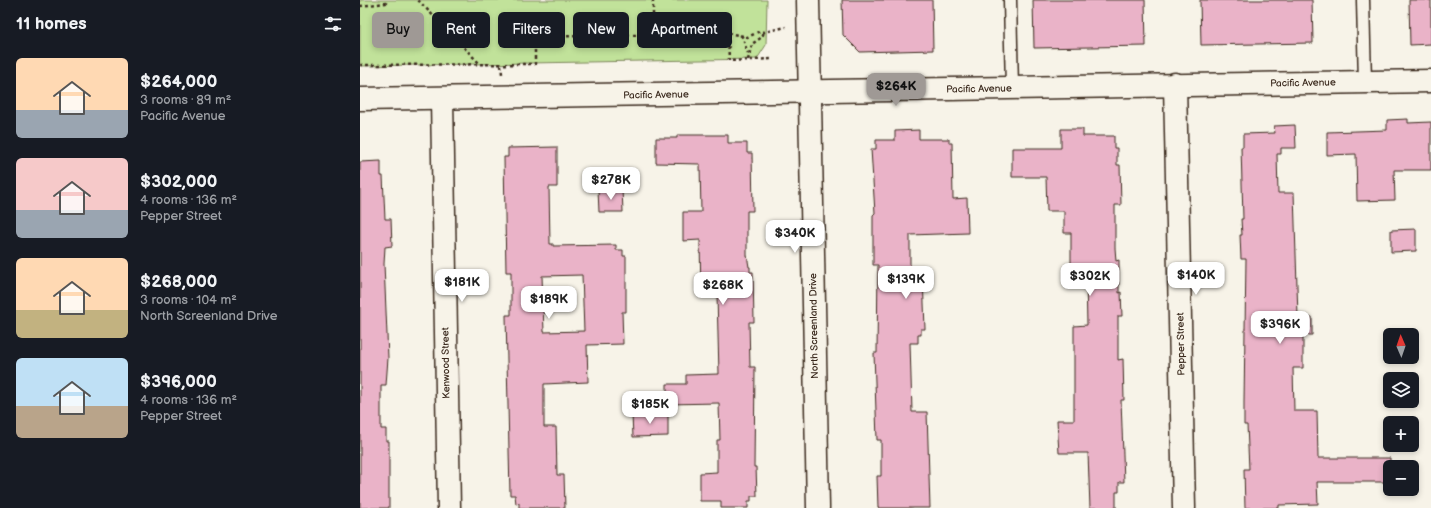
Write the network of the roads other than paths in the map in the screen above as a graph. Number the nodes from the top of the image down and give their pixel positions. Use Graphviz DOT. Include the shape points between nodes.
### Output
graph roads {
  1 [pos="808,0"];
  2 [pos="1010,0"];
  3 [pos="1363,0"];
  4 [pos="1431,81"];
  5 [pos="1365,82"];
  6 [pos="1175,84"];
  7 [pos="1012,88"];
  8 [pos="809,92"];
  9 [pos="360,99"];
  10 [pos="442,99"];
  11 [pos="449,508"];
  12 [pos="818,508"];
  13 [pos="1184,508"];
  1 -- 8 [label="street, North Screenland Drive"];
  2 -- 7 [label="lane"];
  3 -- 5 [label="lane"];
  4 -- 5 [label="street, Pacific Avenue"];
  5 -- 6 [label="street, Pacific Avenue"];
  6 -- 7 [label="street, Pacific Avenue"];
  6 -- 13 [label="street, Pepper Street"];
  7 -- 8 [label="street, Pacific Avenue"];
  8 -- 10 [label="street, Pacific Avenue"];
  8 -- 12 [label="street, North Screenland Drive"];
  9 -- 10 [label="street, Pacific Avenue"];
  10 -- 11 [label="street, Kenwood Street"];
}
